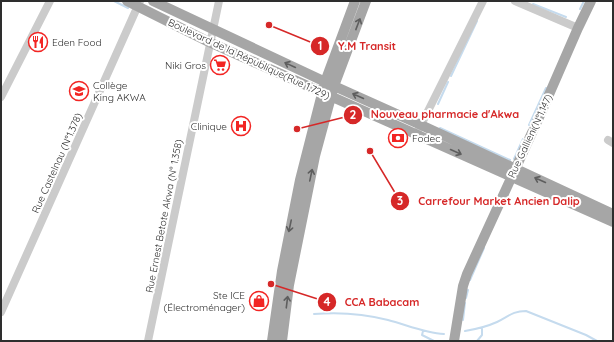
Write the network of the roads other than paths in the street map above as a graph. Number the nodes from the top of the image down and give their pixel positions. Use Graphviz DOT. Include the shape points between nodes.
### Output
graph roads {
  1 [pos="50,1"];
  2 [pos="127,1"];
  3 [pos="153,1"];
  4 [pos="219,1"];
  5 [pos="355,1"];
  6 [pos="366,1"];
  7 [pos="483,1"];
  8 [pos="515,1"];
  9 [pos="591,1"];
  10 [pos="139,4"];
  11 [pos="578,28"];
  12 [pos="212,29"];
  13 [pos="210,42"];
  14 [pos="330,84"];
  15 [pos="326,94"];
  16 [pos="1,97"];
  17 [pos="419,129"];
  18 [pos="512,173"];
  19 [pos="613,214"];
  20 [pos="613,222"];
  21 [pos="1,312"];
  22 [pos="148,341"];
  23 [pos="272,341"];
  24 [pos="282,341"];
  25 [pos="454,341"];
  1 -- 16 [label="street"];
  2 -- 10 [label="main road, Boulevard de la République(Rue 1.729)"];
  3 -- 12 [label="main road, Boulevard de la République(Rue 1.729)"];
  4 -- 12 [label="street, Rue Ernest Betote Akwa (N° 1.358)"];
  5 -- 14 [label="main road"];
  14 -- 6 [label="main road, one-way"];
  7 -- 17 [label="street"];
  8 -- 11 [label="street"];
  9 -- 11 [label="main road, Rue Gallieni(N°1.147)"];
  10 -- 13 [label="main road, Boulevard de la République(Rue 1.729)"];
  10 -- 21 [label="street, Rue Castelnau (N°1.378)"];
  11 -- 18 [label="main road, Rue Gallieni(N°1.147)"];
  12 -- 13 [label="street, Rue Ernest Betote Akwa (N° 1.358)"];
  14 -- 12 [label="main road, Boulevard de la République(Rue 1.729), one-way"];
  13 -- 15 [label="main road, Boulevard de la République(Rue 1.729)"];
  13 -- 22 [label="street, Rue Ernest Betote Akwa (N° 1.358)"];
  14 -- 15 [label="main road"];
  17 -- 14 [label="main road, Boulevard de la République(Rue 1.729), one-way"];
  15 -- 17 [label="main road, Boulevard de la République(Rue 1.729)"];
  15 -- 23 [label="main road, one-way" via="288,240"];
  24 -- 15 [label="main road, one-way" via="289,285"];
  17 -- 18 [label="main road, Boulevard de la République(Rue 1.729)"];
  19 -- 18 [label="main road, Boulevard de la République(Rue 1.729), one-way"];
  18 -- 20 [label="main road, Boulevard de la République(Rue 1.729)"];
  18 -- 25 [label="main road, Rue Gallieni(N°1.147)" via="464,281"];
}
